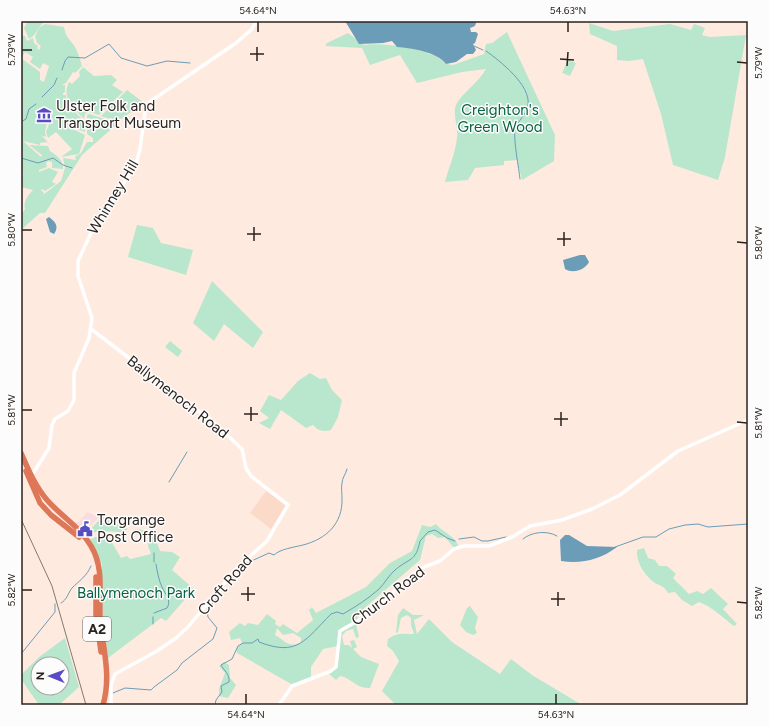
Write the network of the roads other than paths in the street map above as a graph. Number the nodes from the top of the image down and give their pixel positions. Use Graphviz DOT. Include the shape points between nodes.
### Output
graph roads {
  1 [pos="257,21"];
  2 [pos="91,329"];
  3 [pos="748,420"];
  4 [pos="21,454"];
  5 [pos="29,476"];
  6 [pos="50,504"];
  7 [pos="288,505"];
  8 [pos="46,510"];
  9 [pos="96,561"];
  10 [pos="99,705"];
  11 [pos="103,705"];
  12 [pos="111,705"];
  13 [pos="279,705"];
  1 -- 2 [label="street, Whinney Hill" via="236,43 148,103 136,164 97,220 78,259 78,276 92,318"];
  2 -- 5 [label="street, Whinney Hill" via="74,373 73,403 67,412 55,419 49,448"];
  2 -- 7 [label="street, Ballymenoch Road" via="207,416 242,449 246,468 251,476"];
  3 -- 13 [label="street, Church Road" via="678,451 612,500 572,517 530,526 510,538 489,546 458,548 440,561 419,569 366,616 340,631 336,667 292,686"];
  4 -- 5 [label="highway, A2"];
  5 -- 6 [label="highway, A2"];
  5 -- 8 [label="highway, A2" via="36,496"];
  6 -- 8 [label="highway"];
  6 -- 9 [label="highway, A2" via="89,542"];
  7 -- 12 [label="street, Croft Road" via="267,541 237,568 188,627 158,650 115,674 111,685"];
  8 -- 9 [label="highway, A2" via="80,538"];
  9 -- 10 [label="highway, A2" via="96,625 104,674"];
  9 -- 11 [label="highway, A2" via="100,570 100,615 107,674"];
}
